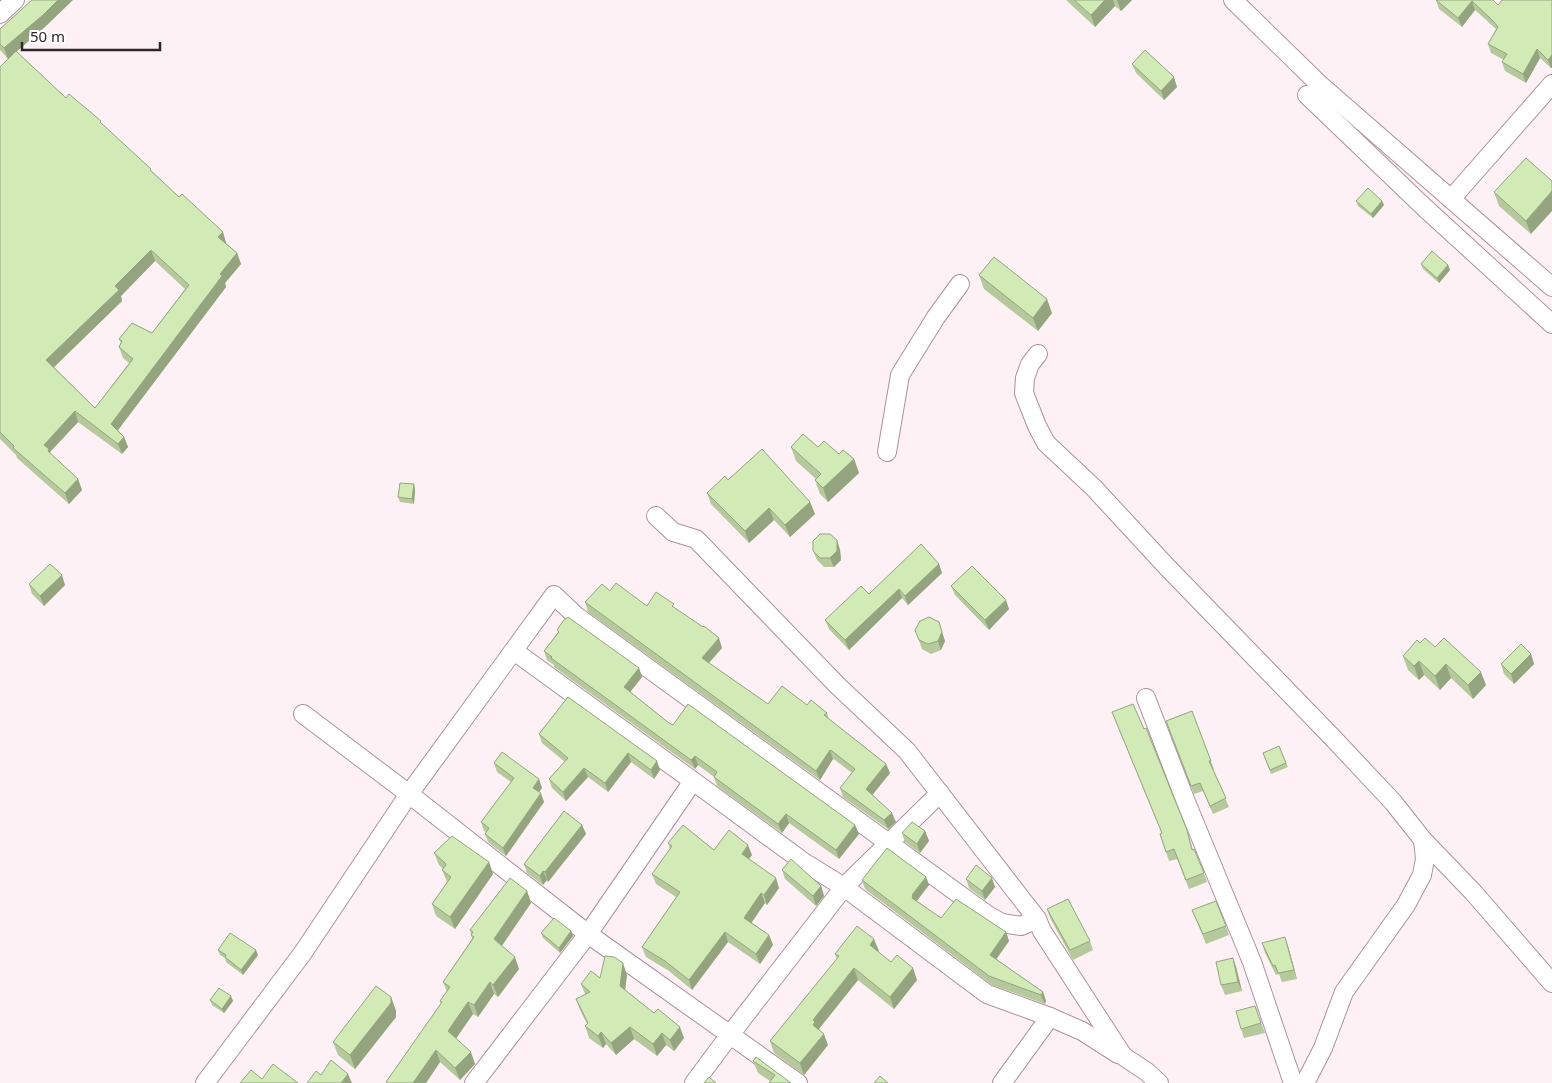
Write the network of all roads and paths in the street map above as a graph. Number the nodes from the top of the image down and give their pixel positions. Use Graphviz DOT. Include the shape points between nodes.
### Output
graph roads {
  1 [pos="15,0"];
  2 [pos="1233,0"];
  3 [pos="0,14"];
  4 [pos="1552,84"];
  5 [pos="1307,95"];
  6 [pos="1451,198"];
  7 [pos="1546,282"];
  8 [pos="960,284"];
  9 [pos="1552,302"];
  10 [pos="1552,324"];
  11 [pos="1038,354"];
  12 [pos="887,452"];
  13 [pos="656,516"];
  14 [pos="514,651"];
  15 [pos="1146,698"];
  16 [pos="303,714"];
  17 [pos="694,781"];
  18 [pos="940,793"];
  19 [pos="409,794"];
  20 [pos="1424,840"];
  21 [pos="889,844"];
  22 [pos="844,887"];
  23 [pos="1038,919"];
  24 [pos="588,934"];
  25 [pos="1552,983"];
  26 [pos="1050,1017"];
  27 [pos="729,1036"];
  28 [pos="1123,1056"];
  29 [pos="205,1083"];
  30 [pos="474,1083"];
  31 [pos="694,1083"];
  32 [pos="798,1083"];
  33 [pos="1002,1083"];
  34 [pos="1159,1083"];
  35 [pos="1293,1083"];
  36 [pos="1305,1083"];
  1 -- 3 [label="street"];
  2 -- 6 [label="street" via="1318,83"];
  4 -- 6 [label="street"];
  5 -- 10 [label="street"];
  6 -- 7 [label="street"];
  7 -- 9 [label="street"];
  8 -- 12 [label="street" via="900,376"];
  11 -- 20 [label="street" via="1030,364 1024,393 1046,443 1094,488 1331,736"];
  13 -- 18 [label="street" via="673,532 696,539 836,685 907,751"];
  14 -- 17 [label="street"];
  14 -- 19 [label="street"];
  14 -- 21 [label="street" via="554,595 575,615"];
  15 -- 35 [label="street" via="1252,962"];
  16 -- 19 [label="street"];
  17 -- 22 [label="street" via="805,863"];
  17 -- 24 [label="street"];
  18 -- 21 [label="street"];
  18 -- 23 [label="street"];
  19 -- 24 [label="street"];
  19 -- 29 [label="street" via="302,954"];
  20 -- 25 [label="street"];
  20 -- 36 [label="street" via="1422,874 1406,905 1344,992 1323,1048"];
  21 -- 22 [label="street"];
  21 -- 23 [label="street" via="1002,923 1021,926"];
  22 -- 26 [label="street" via="987,994"];
  22 -- 27 [label="street"];
  23 -- 28 [label="street" via="1042,931"];
  24 -- 27 [label="street"];
  24 -- 30 [label="street"];
  26 -- 28 [label="street" via="1082,1031"];
  26 -- 33 [label="street"];
  27 -- 31 [label="street"];
  27 -- 32 [label="street"];
  28 -- 34 [label="street"];
}
